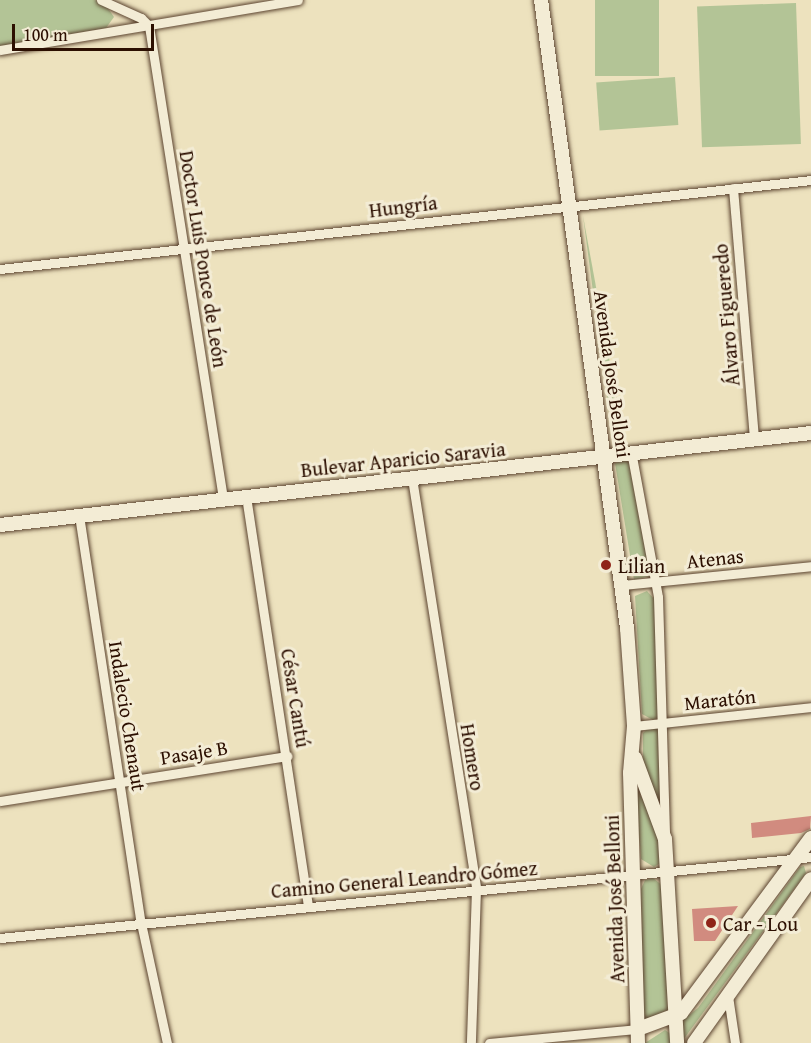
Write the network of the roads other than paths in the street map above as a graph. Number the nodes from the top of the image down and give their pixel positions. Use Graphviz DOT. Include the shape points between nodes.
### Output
graph roads {
  1 [pos="101,0"];
  2 [pos="298,0"];
  3 [pos="541,0"];
  4 [pos="149,26"];
  5 [pos="0,50"];
  6 [pos="811,180"];
  7 [pos="733,188"];
  8 [pos="570,205"];
  9 [pos="185,249"];
  10 [pos="0,269"];
  11 [pos="811,433"];
  12 [pos="754,438"];
  13 [pos="631,451"];
  14 [pos="604,454"];
  15 [pos="412,478"];
  16 [pos="246,496"];
  17 [pos="223,499"];
  18 [pos="79,515"];
  19 [pos="0,525"];
  20 [pos="811,566"];
  21 [pos="656,582"];
  22 [pos="622,585"];
  23 [pos="811,708"];
  24 [pos="664,723"];
  25 [pos="634,726"];
  26 [pos="634,754"];
  27 [pos="287,756"];
  28 [pos="120,782"];
  29 [pos="0,801"];
  30 [pos="664,835"];
  31 [pos="811,838"];
  32 [pos="811,857"];
  33 [pos="796,858"];
  34 [pos="665,873"];
  35 [pos="632,877"];
  36 [pos="811,879"];
  37 [pos="476,890"];
  38 [pos="308,906"];
  39 [pos="141,923"];
  40 [pos="0,938"];
  41 [pos="728,993"];
  42 [pos="674,1018"];
  43 [pos="638,1036"];
  44 [pos="167,1043"];
  45 [pos="471,1043"];
  46 [pos="489,1043"];
  47 [pos="677,1043"];
  48 [pos="694,1043"];
  49 [pos="735,1043"];
  1 -- 4 [label="street" via="141,18"];
  2 -- 4 [label="street"];
  3 -- 8 [label="main road, Avenida José Belloni"];
  4 -- 5 [label="street"];
  4 -- 9 [label="street, Doctor Luis Ponce de León"];
  6 -- 7 [label="street, Hungría"];
  7 -- 8 [label="street, Hungría"];
  7 -- 12 [label="street, Álvaro Figueredo"];
  8 -- 9 [label="street, Hungría"];
  8 -- 14 [label="main road, Avenida José Belloni"];
  9 -- 10 [label="street, Hungría"];
  9 -- 17 [label="street, Doctor Luis Ponce de León"];
  11 -- 12 [label="main road, Bulevar Aparicio Saravia"];
  12 -- 13 [label="main road, Bulevar Aparicio Saravia"];
  13 -- 14 [label="main road, Bulevar Aparicio Saravia"];
  13 -- 21 [label="street, Avenida José Belloni"];
  14 -- 15 [label="main road, Bulevar Aparicio Saravia"];
  14 -- 22 [label="main road, Avenida José Belloni"];
  15 -- 16 [label="main road, Bulevar Aparicio Saravia"];
  15 -- 37 [label="street, Homero"];
  16 -- 17 [label="main road, Bulevar Aparicio Saravia"];
  16 -- 27 [label="street, César Cantú"];
  17 -- 18 [label="main road, Bulevar Aparicio Saravia"];
  18 -- 19 [label="main road, Bulevar Aparicio Saravia"];
  18 -- 28 [label="street, Indalecio Chenaut"];
  20 -- 21 [label="street, Atenas"];
  21 -- 22 [label="street, Atenas"];
  21 -- 24 [label="street, Avenida José Belloni"];
  22 -- 25 [label="main road, Avenida José Belloni"];
  23 -- 24 [label="street, Maratón"];
  24 -- 25 [label="street, Maratón"];
  24 -- 30 [label="street, Avenida José Belloni"];
  25 -- 26 [label="main road, Avenida José Belloni"];
  26 -- 30 [label="main road, Avenida José Belloni"];
  26 -- 35 [label="main road, Avenida José Belloni" via="630,773"];
  27 -- 28 [label="street, Pasaje B"];
  27 -- 38 [label="street, César Cantú"];
  28 -- 29 [label="street, Pasaje B"];
  28 -- 39 [label="street, Indalecio Chenaut"];
  30 -- 34 [label="main road, Avenida José Belloni"];
  31 -- 33 [label="main road"];
  32 -- 33 [label="street, Camino General Leandro Gómez"];
  33 -- 34 [label="street, Camino General Leandro Gómez"];
  33 -- 42 [label="main road" via="696,995"];
  34 -- 35 [label="street, Camino General Leandro Gómez"];
  34 -- 42 [label="main road, Avenida José Belloni"];
  35 -- 37 [label="street, Camino General Leandro Gómez"];
  35 -- 43 [label="main road, Avenida José Belloni"];
  36 -- 41 [label="main road"];
  37 -- 38 [label="street, Camino General Leandro Gómez"];
  37 -- 45 [label="street, Homero"];
  38 -- 39 [label="street, Camino General Leandro Gómez"];
  39 -- 40 [label="street, Camino General Leandro Gómez"];
  39 -- 44 [label="street, Indalecio Chenaut"];
  41 -- 48 [label="main road"];
  41 -- 49 [label="street"];
  42 -- 43 [label="main road"];
  42 -- 47 [label="main road, Avenida José Belloni"];
  43 -- 46 [label="street"];
}
